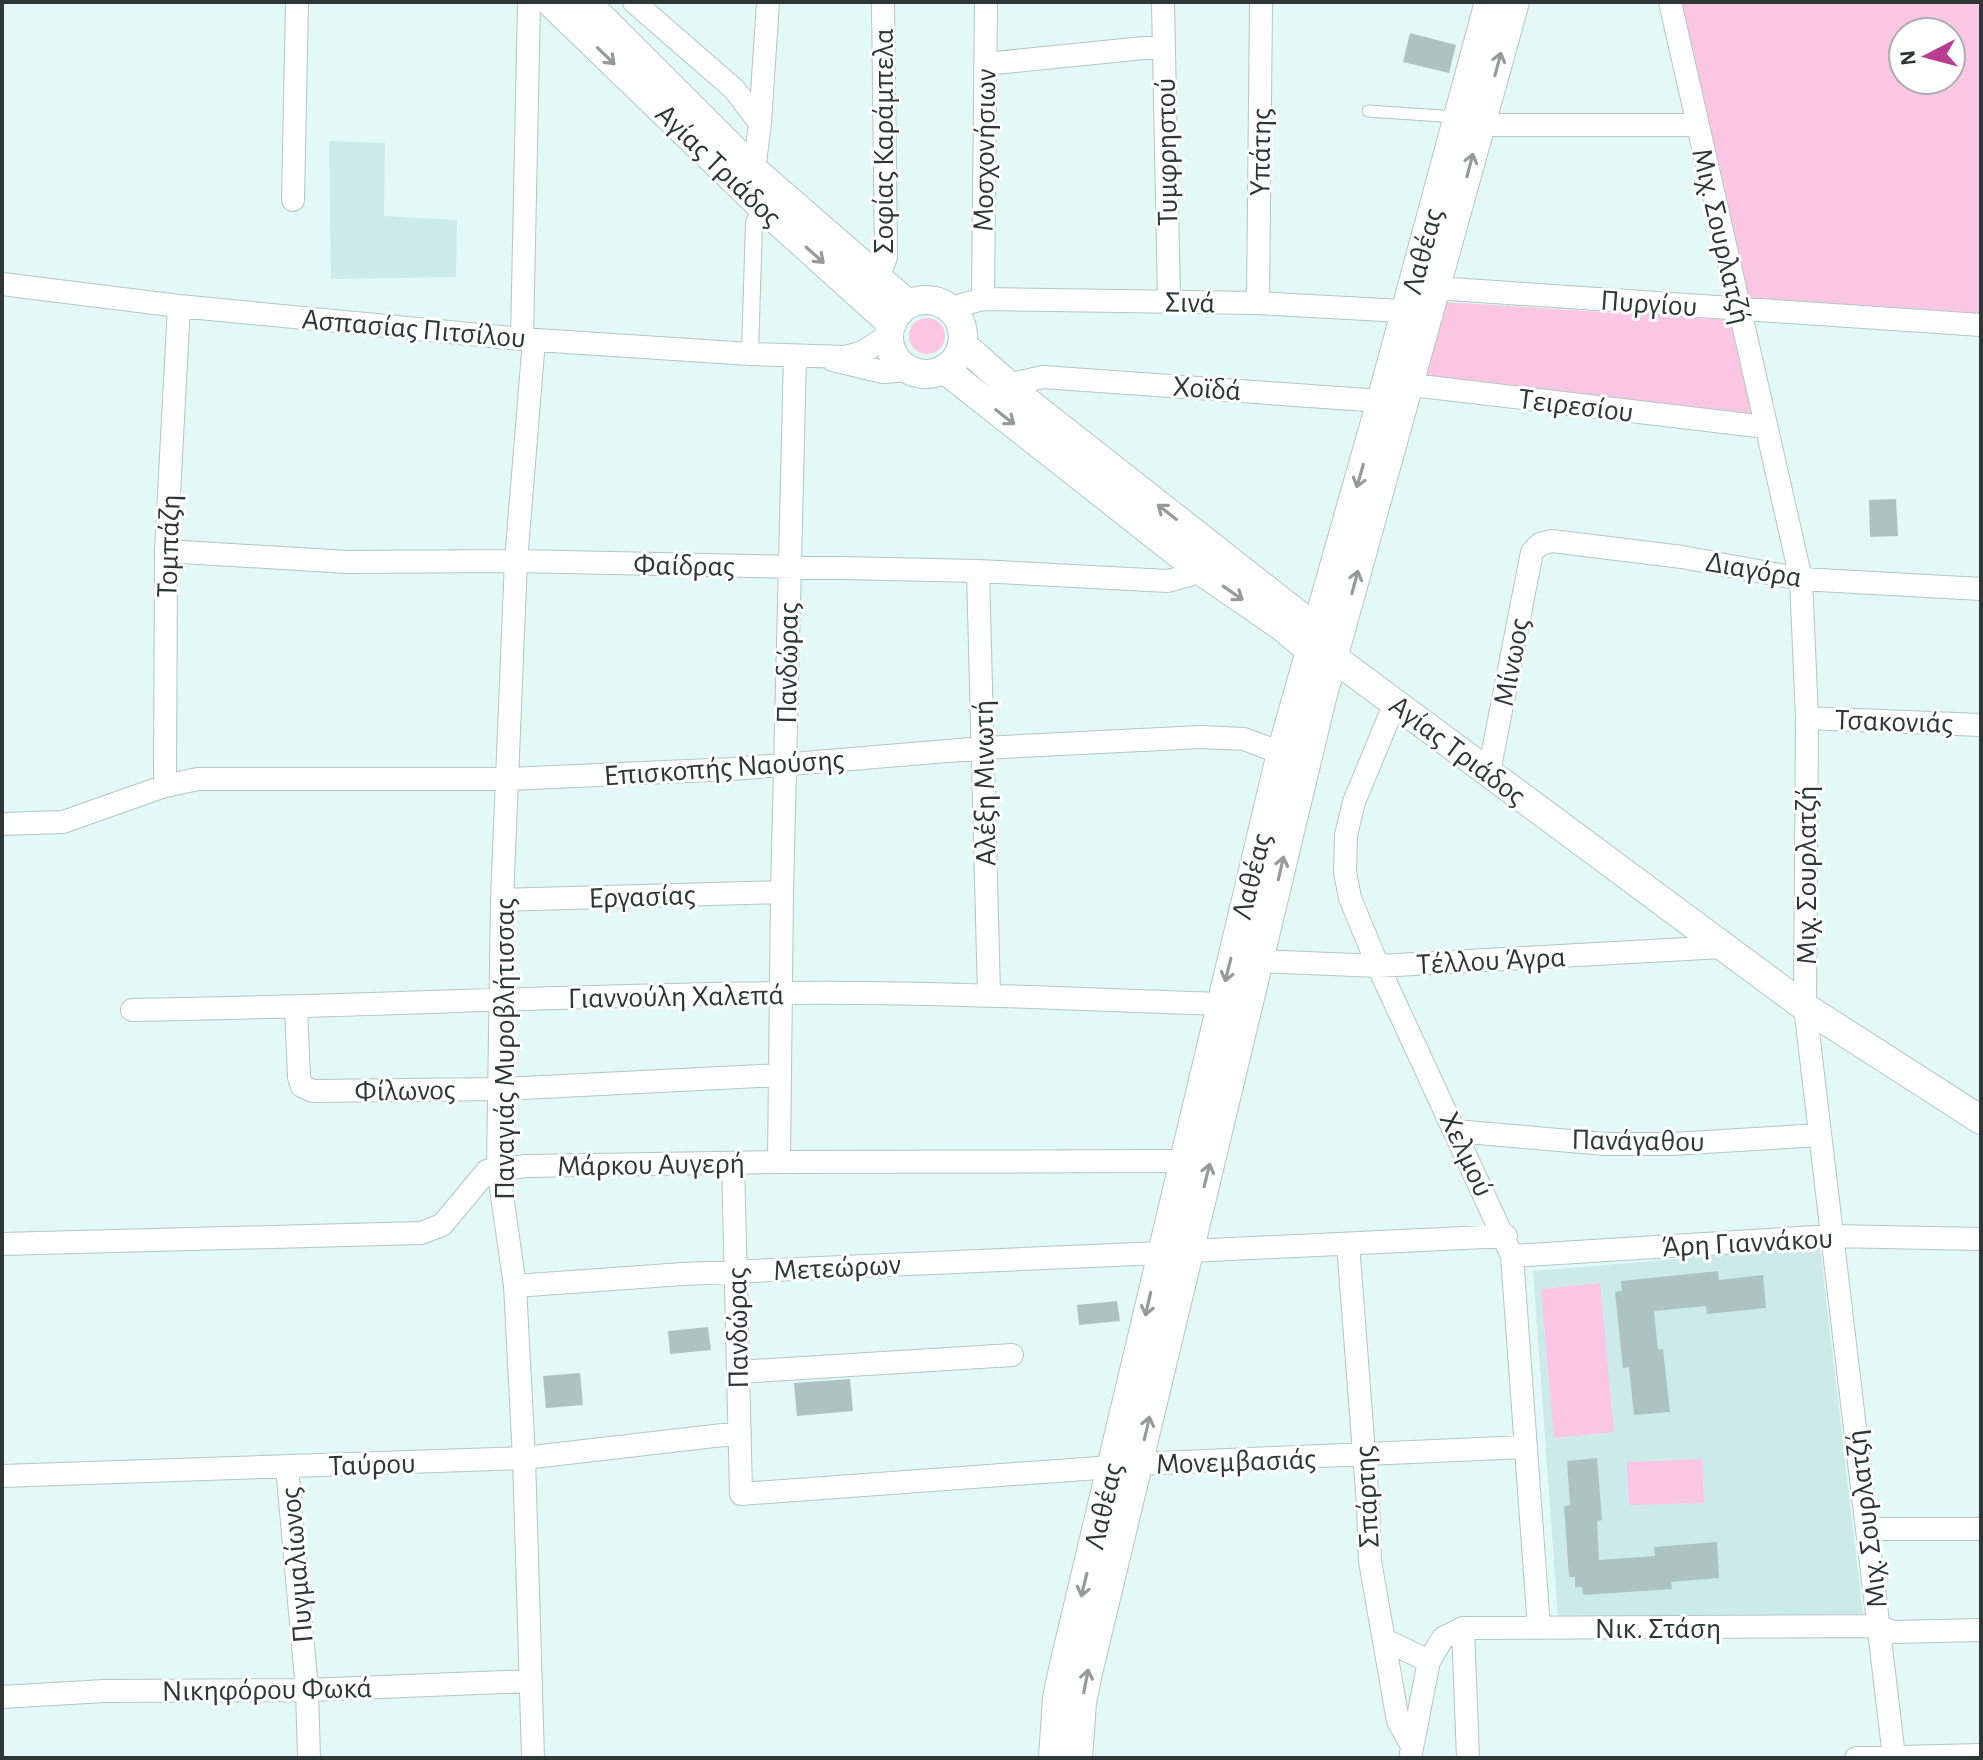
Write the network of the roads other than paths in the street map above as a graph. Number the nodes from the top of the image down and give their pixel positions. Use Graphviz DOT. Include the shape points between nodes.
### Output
graph roads {
  1 [pos="297,2"];
  2 [pos="529,2"];
  3 [pos="550,2"];
  4 [pos="586,2"];
  5 [pos="768,2"];
  6 [pos="883,2"];
  7 [pos="986,2"];
  8 [pos="1163,2"];
  9 [pos="1261,2"];
  10 [pos="1489,2"];
  11 [pos="1515,2"];
  12 [pos="1670,2"];
  13 [pos="638,3"];
  14 [pos="1164,46"];
  15 [pos="985,64"];
  16 [pos="1368,111"];
  17 [pos="1469,121"];
  18 [pos="760,123"];
  19 [pos="1697,125"];
  20 [pos="754,170"];
  21 [pos="769,198"];
  22 [pos="293,200"];
  23 [pos="878,278"];
  24 [pos="2,284"];
  25 [pos="983,299"];
  26 [pos="1421,300"];
  27 [pos="1169,301"];
  28 [pos="1258,303"];
  29 [pos="179,306"];
  30 [pos="1738,309"];
  31 [pos="953,312"];
  32 [pos="896,321"];
  33 [pos="1981,325"];
  34 [pos="528,339"];
  35 [pos="962,344"];
  36 [pos="750,354"];
  37 [pos="795,356"];
  38 [pos="828,358"];
  39 [pos="944,369"];
  40 [pos="910,370"];
  41 [pos="1012,388"];
  42 [pos="1395,392"];
  43 [pos="1766,427"];
  44 [pos="166,551"];
  45 [pos="1532,552"];
  46 [pos="516,561"];
  47 [pos="789,567"];
  48 [pos="1198,569"];
  49 [pos="978,571"];
  50 [pos="1801,579"];
  51 [pos="1981,589"];
  52 [pos="1321,646"];
  53 [pos="1395,703"];
  54 [pos="1807,718"];
  55 [pos="1981,725"];
  56 [pos="983,748"];
  57 [pos="1281,753"];
  58 [pos="785,765"];
  59 [pos="1489,772"];
  60 [pos="508,779"];
  61 [pos="165,786"];
  62 [pos="2,824"];
  63 [pos="782,892"];
  64 [pos="502,900"];
  65 [pos="1722,947"];
  66 [pos="1259,961"];
  67 [pos="1378,966"];
  68 [pos="781,993"];
  69 [pos="989,995"];
  70 [pos="501,999"];
  71 [pos="1220,1004"];
  72 [pos="1805,1007"];
  73 [pos="296,1008"];
  74 [pos="132,1010"];
  75 [pos="780,1075"];
  76 [pos="501,1089"];
  77 [pos="1981,1120"];
  78 [pos="1456,1131"];
  79 [pos="1820,1135"];
  80 [pos="1183,1161"];
  81 [pos="779,1162"];
  82 [pos="733,1163"];
  83 [pos="498,1168"];
  84 [pos="1832,1236"];
  85 [pos="1981,1239"];
  86 [pos="2,1244"];
  87 [pos="1348,1244"];
  88 [pos="1509,1246"];
  89 [pos="1189,1251"];
  90 [pos="1160,1253"];
  91 [pos="736,1272"];
  92 [pos="515,1286"];
  93 [pos="1012,1355"];
  94 [pos="738,1372"];
  95 [pos="740,1433"];
  96 [pos="1525,1447"];
  97 [pos="1364,1456"];
  98 [pos="524,1458"];
  99 [pos="1125,1466"];
  100 [pos="287,1467"];
  101 [pos="2,1476"];
  102 [pos="741,1494"];
  103 [pos="1867,1529"];
  104 [pos="1981,1529"];
  105 [pos="1878,1626"];
  106 [pos="1463,1628"];
  107 [pos="1539,1628"];
  108 [pos="1981,1630"];
  109 [pos="1385,1640"];
  110 [pos="1429,1661"];
  111 [pos="531,1681"];
  112 [pos="307,1690"];
  113 [pos="2,1697"];
  114 [pos="1411,1751"];
  115 [pos="1981,1755"];
  116 [pos="1909,1757"];
  117 [pos="309,1758"];
  118 [pos="533,1758"];
  119 [pos="1053,1758"];
  120 [pos="1078,1758"];
  121 [pos="1468,1758"];
  122 [pos="1856,1758"];
  1 -- 22 [label="street"];
  2 -- 34 [label="street, Παναγιάς Μυροβλήτισσας"];
  3 -- 21 [label="street, Αγίας Τριάδος, one-way"];
  4 -- 20 [label="street, Αγίας Τριάδος"];
  5 -- 18 [label="street"];
  6 -- 23 [label="street, Σοφίας Καράμπελα" via="886,257"];
  7 -- 15 [label="street, Μοσχονήσιων"];
  8 -- 14 [label="street, Τυμφρηστού"];
  9 -- 28 [label="street, Υπάτης"];
  10 -- 17 [label="street, Λαθέας"];
  17 -- 11 [label="street, Λαθέας, one-way"];
  12 -- 19 [label="street, Μιχ. Σουρλατζή"];
  13 -- 18 [label="street" via="734,89"];
  14 -- 15 [label="street"];
  14 -- 27 [label="street, Τυμφρηστού"];
  15 -- 25 [label="street, Μοσχονήσιων"];
  16 -- 17 [label="lane"];
  17 -- 19 [label="street"];
  17 -- 26 [label="street, Λαθέας"];
  18 -- 20 [label="street"];
  19 -- 30 [label="street, Μιχ. Σουρλατζή"];
  20 -- 21 [label="street, Αγίας Τριάδος"];
  21 -- 23 [label="street, Αγίας Τριάδος"];
  21 -- 32 [label="street, Αγίας Τριάδος, one-way"];
  21 -- 36 [label="street" via="754,222"];
  23 -- 32 [label="street, Αγίας Τριάδος"];
  24 -- 29 [label="street, Ασπασίας Πιτσίλου"];
  25 -- 27 [label="street, Σινά"];
  25 -- 31 [label="street, Σινά"];
  26 -- 28 [label="street, Σινά"];
  26 -- 30 [label="street, Πυργίου"];
  26 -- 42 [label="street, Λαθέας"];
  27 -- 28 [label="street, Σινά"];
  29 -- 34 [label="street, Ασπασίας Πιτσίλου"];
  29 -- 44 [label="street, Τομπάζη"];
  30 -- 33 [label="street, Πυργίου"];
  30 -- 43 [label="street, Μιχ. Σουρλατζή"];
  31 -- 32 [label="street" via="944,304 920,300"];
  31 -- 35 [label="street" via="962,327"];
  32 -- 38 [label="street, Ασπασίας Πιτσίλου" via="863,352"];
  32 -- 40 [label="street, Αγίας Τριάδος" via="894,355"];
  34 -- 36 [label="street, Ασπασίας Πιτσίλου"];
  34 -- 46 [label="street, Παναγιάς Μυροβλήτισσας"];
  35 -- 39 [label="street"];
  35 -- 41 [label="street, Αγίας Τριάδος"];
  36 -- 37 [label="street, Ασπασίας Πιτσίλου"];
  37 -- 38 [label="street, Ασπασίας Πιτσίλου"];
  37 -- 47 [label="street, Πανδώρας"];
  38 -- 40 [label="street, Ασπασίας Πιτσίλου" via="883,372"];
  39 -- 40 [label="street" via="927,374"];
  39 -- 48 [label="street, Αγίας Τριάδος, one-way"];
  41 -- 42 [label="street, Χοϊδά" via="1043,377"];
  52 -- 41 [label="street, Αγίας Τριάδος, one-way"];
  42 -- 43 [label="street, Τειρεσίου"];
  42 -- 52 [label="street, Λαθέας"];
  43 -- 50 [label="street, Μιχ. Σουρλατζή"];
  44 -- 46 [label="street, Φαίδρας" via="347,562"];
  44 -- 61 [label="street, Τομπάζη"];
  45 -- 50 [label="street, Διαγόρα" via="1552,541"];
  45 -- 59 [label="street, Μίνωος"];
  46 -- 47 [label="street, Φαίδρας"];
  46 -- 60 [label="street, Παναγιάς Μυροβλήτισσας"];
  47 -- 49 [label="street, Φαίδρας"];
  47 -- 58 [label="street, Πανδώρας"];
  48 -- 49 [label="street, Φαίδρας" via="1168,581"];
  48 -- 52 [label="street, Αγίας Τριάδος, one-way" via="1281,626"];
  49 -- 56 [label="street, Αλέξη Μινωτή"];
  50 -- 51 [label="street, Διαγόρα"];
  50 -- 54 [label="street, Μιχ. Σουρλατζή"];
  52 -- 53 [label="street, Αγίας Τριάδος"];
  52 -- 57 [label="street, Λαθέας"];
  66 -- 52 [label="street, Λαθέας, one-way"];
  53 -- 59 [label="street, Αγίας Τριάδος"];
  53 -- 67 [label="street, Χελμού" via="1346,835 1350,898"];
  54 -- 55 [label="street, Τσακονιάς"];
  54 -- 72 [label="street, Μιχ. Σουρλατζή"];
  56 -- 57 [label="street, Επισκοπής Ναούσης" via="1201,737 1244,739"];
  56 -- 58 [label="street, Επισκοπής Ναούσης"];
  56 -- 69 [label="street, Αλέξη Μινωτή"];
  57 -- 71 [label="street, Λαθέας, one-way"];
  58 -- 60 [label="street, Επισκοπής Ναούσης"];
  58 -- 63 [label="street, Πανδώρας"];
  59 -- 65 [label="street, Αγίας Τριάδος"];
  60 -- 61 [label="street, Επισκοπής Ναούσης" via="198,779"];
  60 -- 64 [label="street, Παναγιάς Μυροβλήτισσας"];
  61 -- 62 [label="street, Επισκοπής Ναούσης" via="63,822"];
  63 -- 64 [label="street, Εργασίας"];
  63 -- 68 [label="street, Πανδώρας"];
  64 -- 70 [label="street, Παναγιάς Μυροβλήτισσας"];
  65 -- 67 [label="street, Τέλλου Άγρα"];
  65 -- 72 [label="street, Αγίας Τριάδος"];
  66 -- 67 [label="street, Τέλλου Άγρα"];
  89 -- 66 [label="street, Λαθέας, one-way"];
  67 -- 78 [label="street, Χελμού"];
  68 -- 69 [label="street, Γιαννούλη Χαλεπά"];
  68 -- 70 [label="street, Γιαννούλη Χαλεπά"];
  68 -- 75 [label="street, Πανδώρας"];
  69 -- 71 [label="street, Γιαννούλη Χαλεπά"];
  70 -- 73 [label="street, Γιαννούλη Χαλεπά"];
  70 -- 76 [label="street, Παναγιάς Μυροβλήτισσας"];
  71 -- 80 [label="street, Λαθέας"];
  72 -- 77 [label="street, Αγίας Τριάδος"];
  72 -- 79 [label="street, Μιχ. Σουρλατζή"];
  73 -- 74 [label="street, Γιαννούλη Χαλεπά"];
  73 -- 76 [label="street, Φίλωνος" via="299,1077 302,1086 313,1091"];
  75 -- 76 [label="street, Φίλωνος"];
  75 -- 81 [label="street, Πανδώρας"];
  76 -- 83 [label="street, Παναγιάς Μυροβλήτισσας"];
  78 -- 79 [label="street, Πανάγαθου" via="1605,1144"];
  78 -- 88 [label="street, Χελμού"];
  79 -- 84 [label="street, Μιχ. Σουρλατζή"];
  80 -- 81 [label="street, Μάρκου Αυγερή"];
  80 -- 90 [label="street, Λαθέας"];
  81 -- 82 [label="street, Μάρκου Αυγερή"];
  82 -- 83 [label="street, Μάρκου Αυγερή"];
  82 -- 91 [label="street, Πανδώρας"];
  83 -- 86 [label="street" via="487,1171 442,1225 421,1233"];
  83 -- 92 [label="street, Παναγιάς Μυροβλήτισσας"];
  84 -- 85 [label="street, Άρη Γιαννάκου"];
  84 -- 88 [label="street, Άρη Γιαννάκου"];
  84 -- 103 [label="street, Μιχ. Σουρλατζή"];
  87 -- 88 [label="street"];
  87 -- 89 [label="street"];
  87 -- 97 [label="street, Σπάρτης"];
  88 -- 96 [label="street, Χελμού"];
  99 -- 89 [label="street, Λαθέας, one-way"];
  90 -- 91 [label="street, Μετεώρων"];
  90 -- 99 [label="street, Λαθέας, one-way"];
  91 -- 92 [label="street, Μετεώρων"];
  91 -- 94 [label="street, Πανδώρας"];
  92 -- 98 [label="street, Παναγιάς Μυροβλήτισσας"];
  93 -- 94 [label="street"];
  94 -- 95 [label="street, Πανδώρας"];
  95 -- 98 [label="street, Ταύρου"];
  95 -- 102 [label="street, Πανδώρας"];
  96 -- 97 [label="street, Μονεμβασιάς"];
  96 -- 107 [label="street, Χελμού"];
  97 -- 99 [label="street, Μονεμβασιάς"];
  97 -- 109 [label="street, Σπάρτης" via="1370,1561"];
  98 -- 100 [label="street, Ταύρου"];
  98 -- 111 [label="street, Παναγιάς Μυροβλήτισσας"];
  99 -- 102 [label="street, Μονεμβασιάς"];
  99 -- 119 [label="street, Λαθέας, one-way" via="1064,1665"];
  120 -- 99 [label="street, Λαθέας, one-way" via="1082,1702"];
  100 -- 101 [label="street, Ταύρου"];
  100 -- 112 [label="street, Πυγμαλίωνος"];
  103 -- 104 [label="street"];
  103 -- 105 [label="street, Μιχ. Σουρλατζή"];
  105 -- 107 [label="street, Νικ. Στάση"];
  105 -- 108 [label="street, Νικ. Στάση" via="1893,1632"];
  105 -- 116 [label="street, Μιχ. Σουρλατζή"];
  106 -- 107 [label="street, Νικ. Στάση"];
  106 -- 110 [label="street" via="1443,1638"];
  106 -- 121 [label="street"];
  109 -- 110 [label="street"];
  109 -- 114 [label="street, Σπάρτης" via="1398,1721"];
  110 -- 114 [label="street"];
  111 -- 112 [label="street, Νικηφόρου Φωκά"];
  111 -- 118 [label="street, Παναγιάς Μυροβλήτισσας"];
  112 -- 113 [label="street, Νικηφόρου Φωκά"];
  112 -- 117 [label="street, Πυγμαλίωνος"];
  115 -- 116 [label="street"];
  116 -- 122 [label="street"];
}
